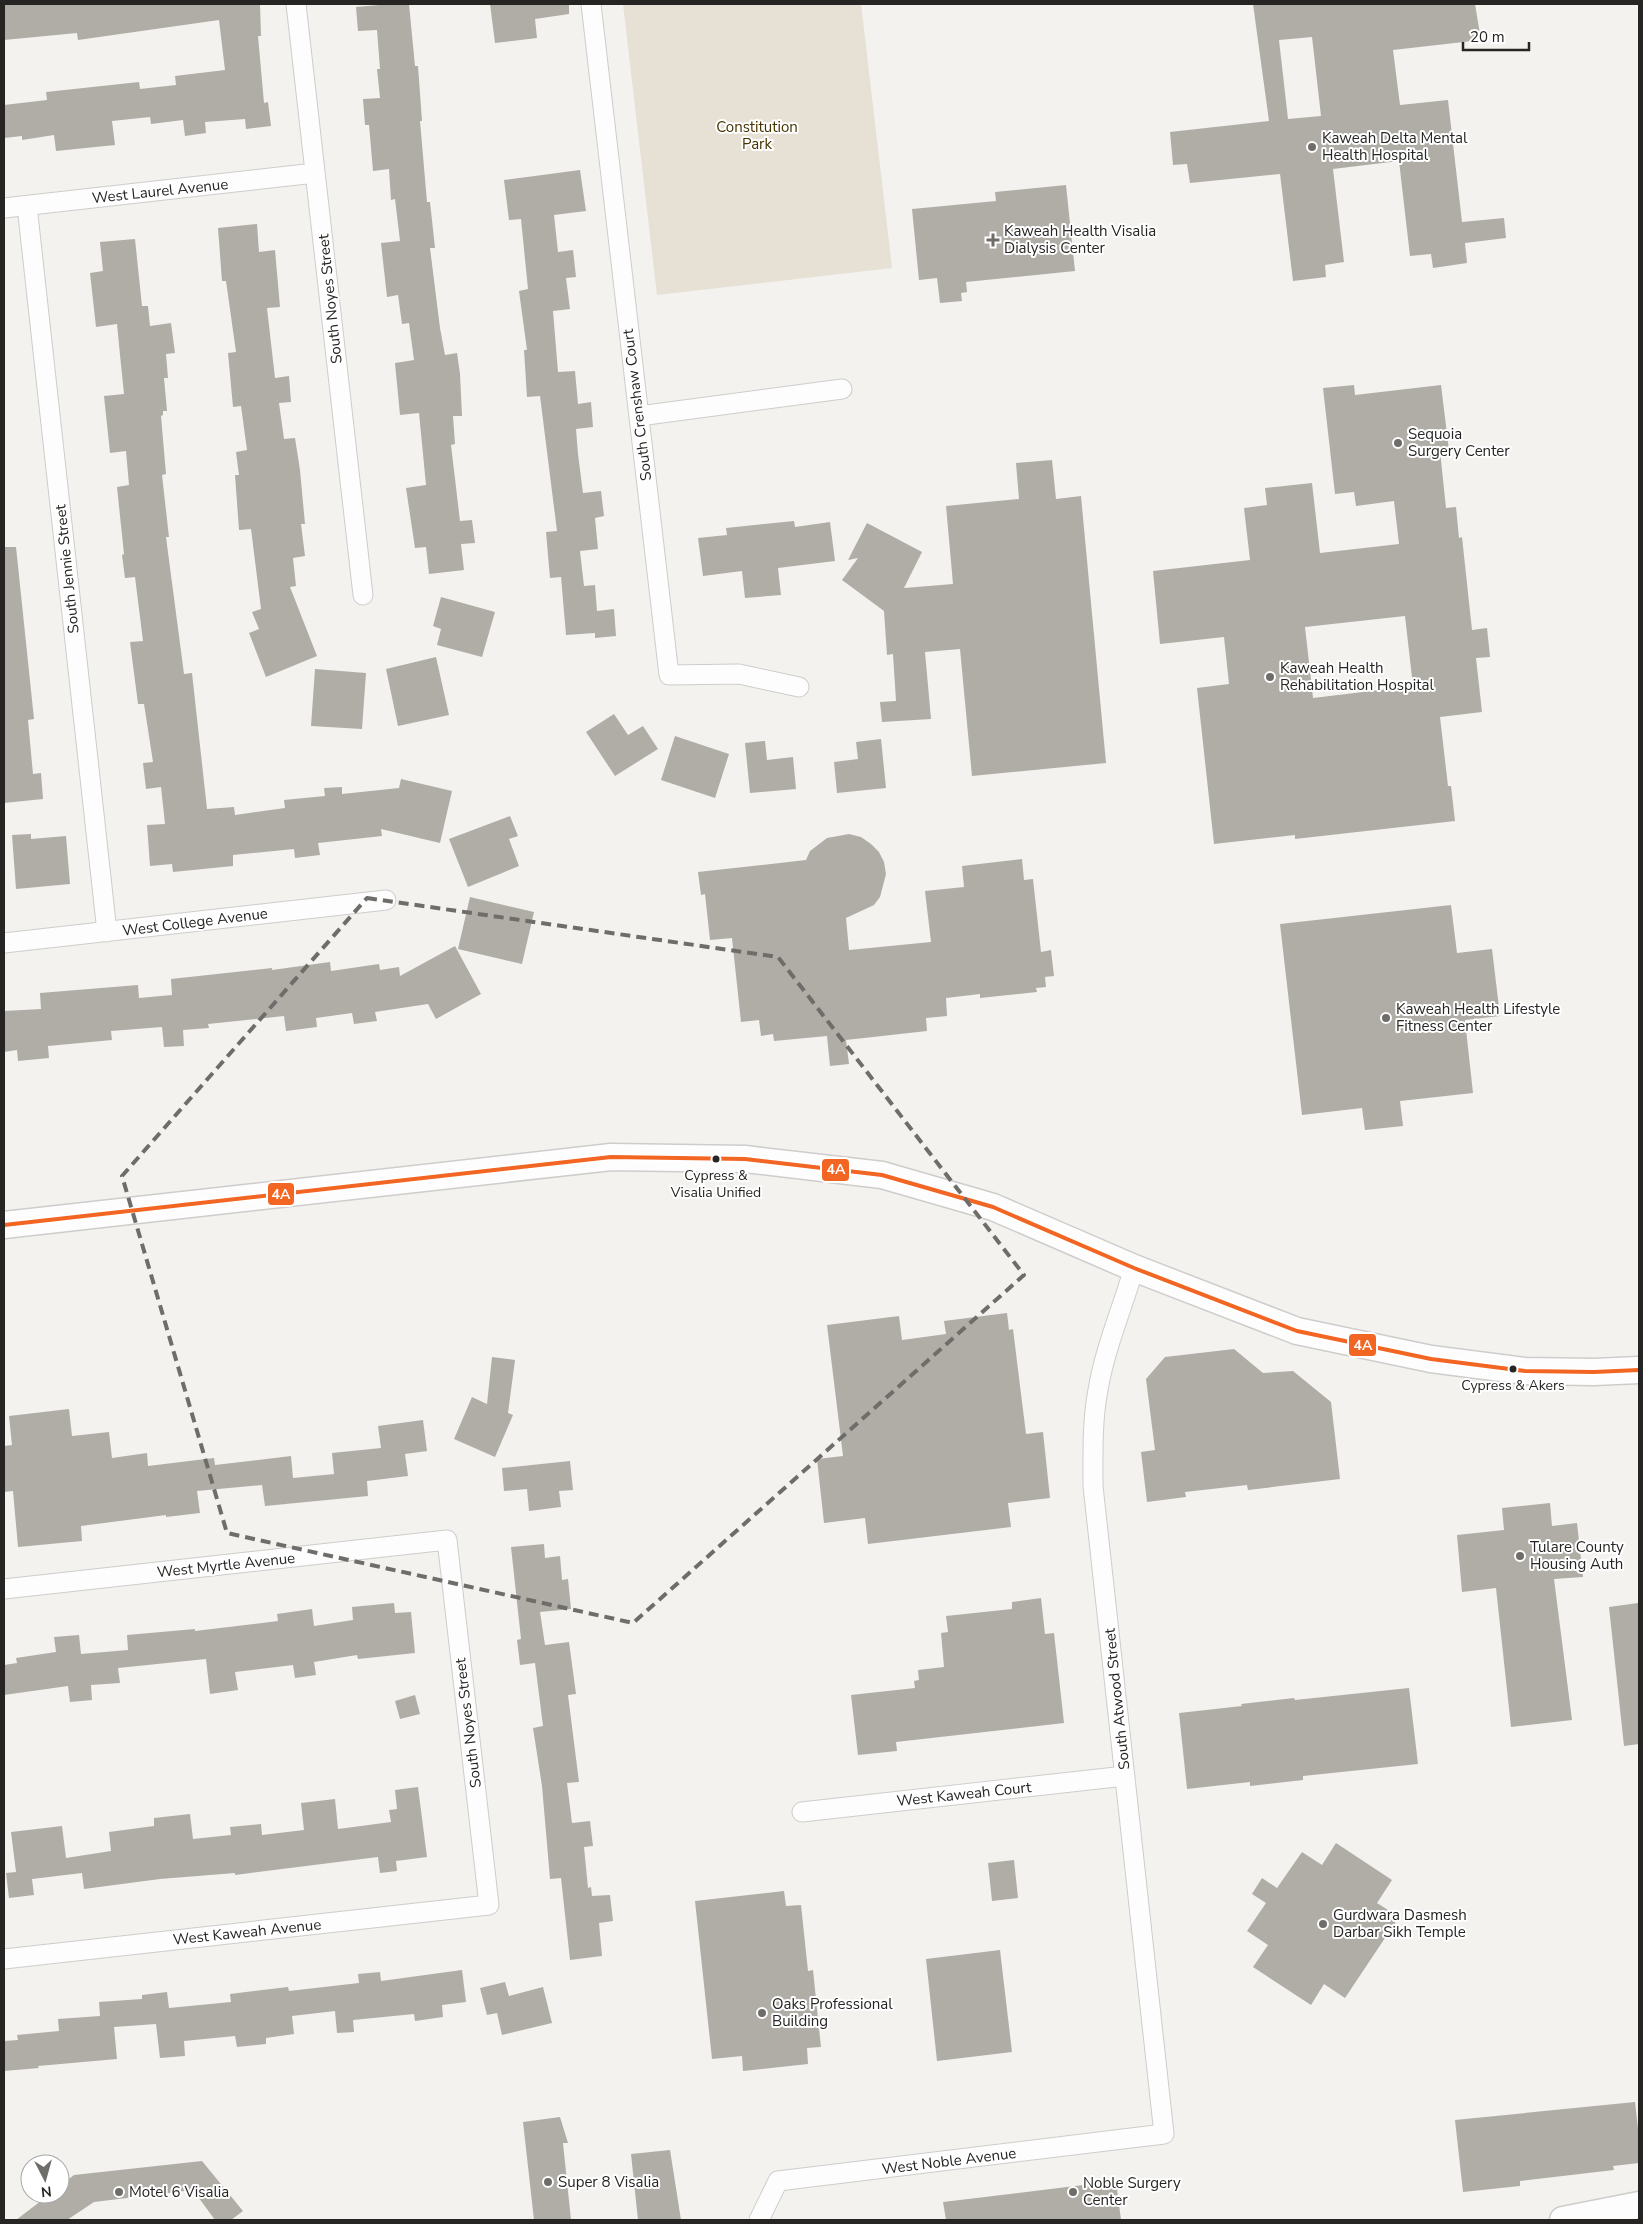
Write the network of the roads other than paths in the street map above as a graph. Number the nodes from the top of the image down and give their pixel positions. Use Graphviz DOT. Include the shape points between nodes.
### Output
graph roads {
  1 [pos="296,4"];
  2 [pos="591,4"];
  3 [pos="315,173"];
  4 [pos="27,206"];
  5 [pos="4,208"];
  6 [pos="842,389"];
  7 [pos="639,416"];
  8 [pos="363,595"];
  9 [pos="799,687"];
  10 [pos="386,900"];
  11 [pos="107,932"];
  12 [pos="4,943"];
  13 [pos="4,1226"];
  14 [pos="1134,1268"];
  15 [pos="1639,1370"];
  16 [pos="447,1540"];
  17 [pos="4,1589"];
  18 [pos="1125,1776"];
  19 [pos="802,1812"];
  20 [pos="489,1905"];
  21 [pos="4,1958"];
  22 [pos="1164,2134"];
  23 [pos="1639,2205"];
  24 [pos="759,2220"];
  25 [pos="1563,2220"];
  1 -- 3 [label="street, South Noyes Street"];
  2 -- 7 [label="street, South Crenshaw Court"];
  3 -- 4 [label="street, West Laurel Avenue"];
  3 -- 8 [label="street, South Noyes Street"];
  4 -- 5 [label="street, West Laurel Avenue"];
  4 -- 11 [label="street, South Jennie Street"];
  6 -- 7 [label="street"];
  7 -- 9 [label="street, South Crenshaw Court" via="669,676 739,674"];
  10 -- 11 [label="street, West College Avenue"];
  11 -- 12 [label="street, West College Avenue"];
  13 -- 14 [label="street" via="611,1158 745,1160 882,1175 994,1208"];
  14 -- 15 [label="street" via="1297,1331 1431,1359 1525,1371"];
  14 -- 18 [label="street, South Atwood Street" via="1108,1346 1093,1428 1093,1486"];
  16 -- 17 [label="street, West Myrtle Avenue"];
  16 -- 20 [label="street, South Noyes Street"];
  18 -- 19 [label="street, West Kaweah Court"];
  18 -- 22 [label="street, South Atwood Street"];
  20 -- 21 [label="street, West Kaweah Avenue"];
  22 -- 24 [label="street, West Noble Avenue" via="778,2181"];
  23 -- 25 [label="street"];
}
